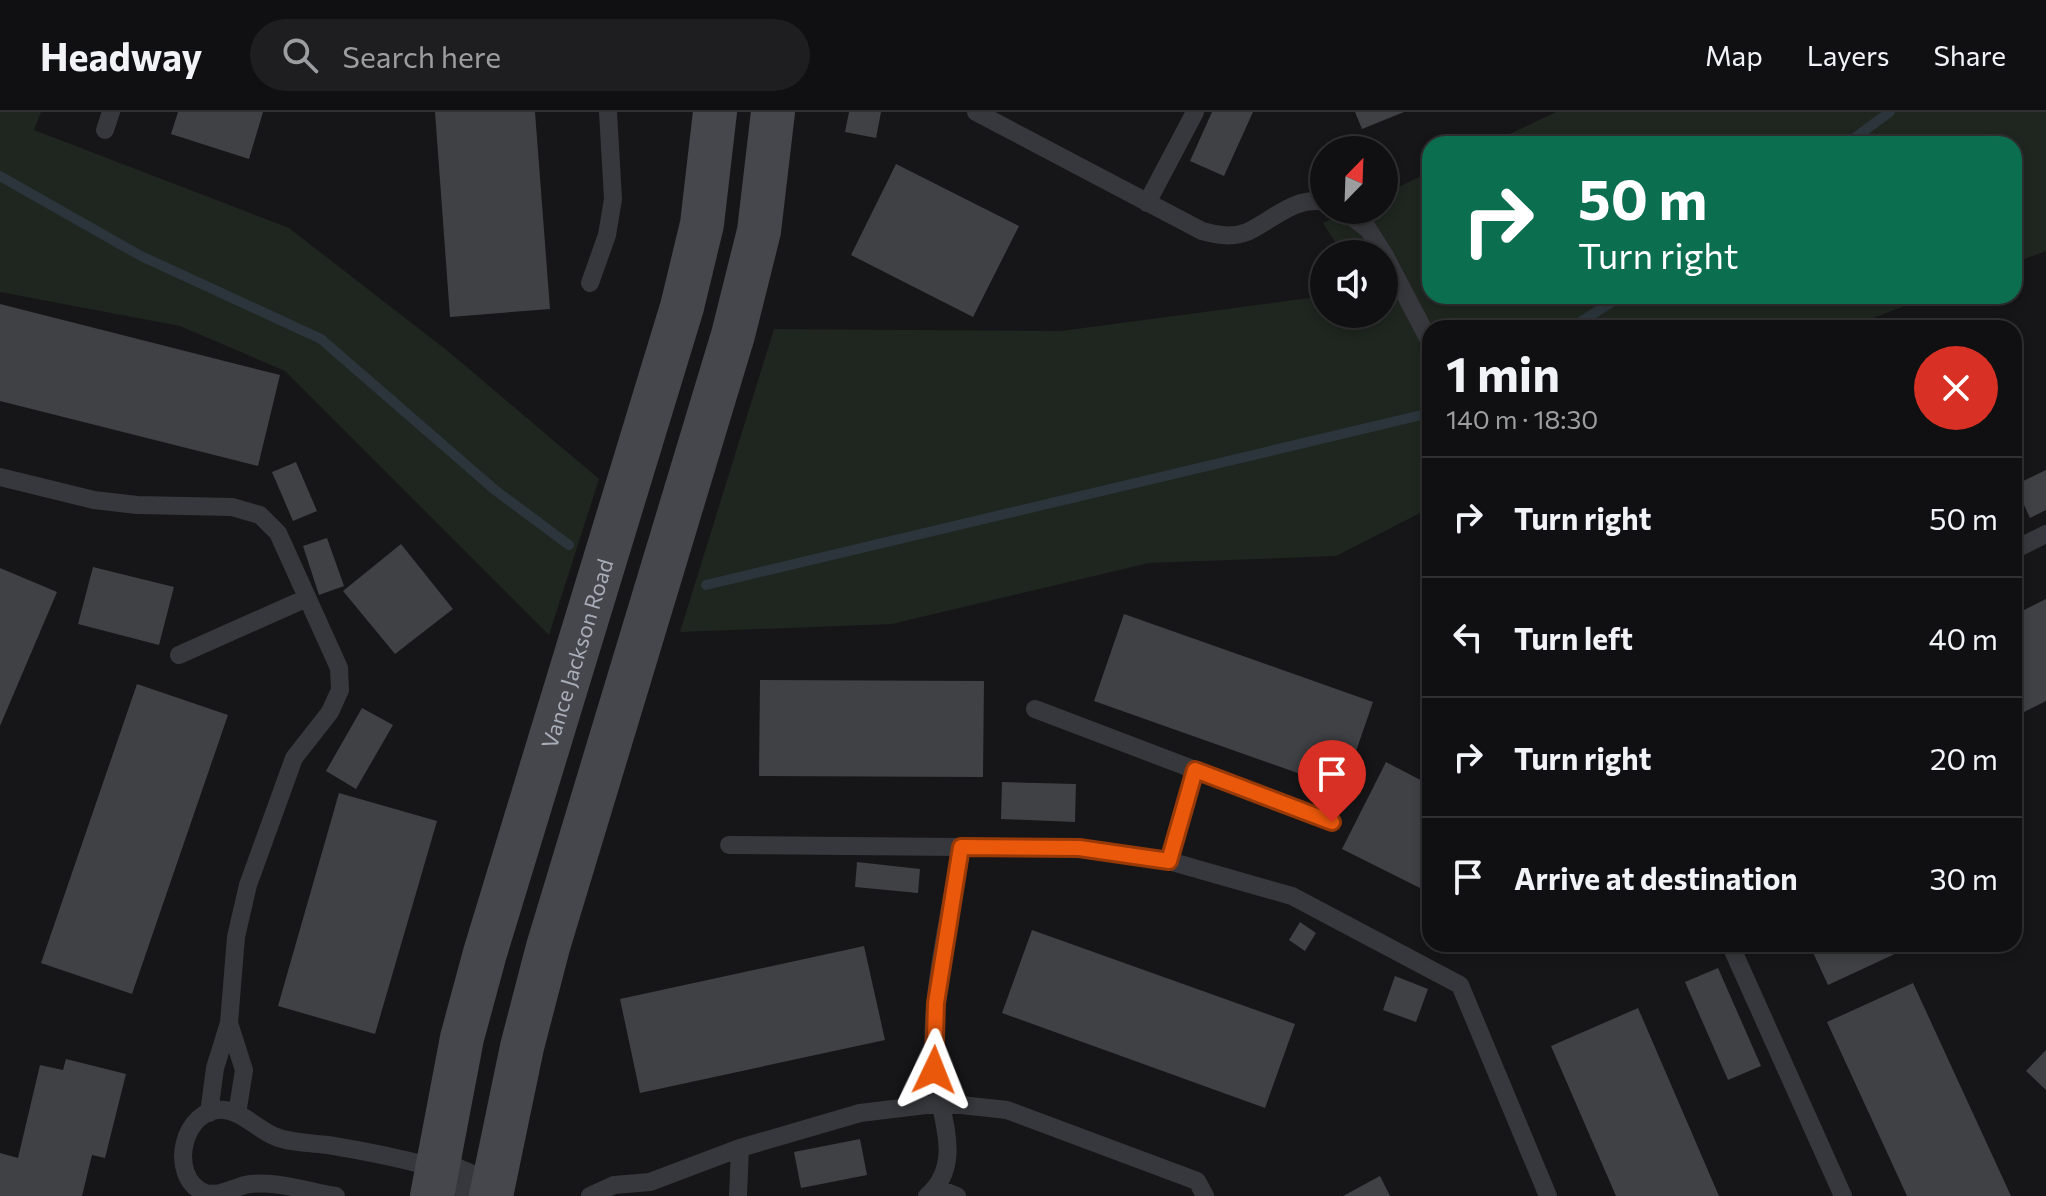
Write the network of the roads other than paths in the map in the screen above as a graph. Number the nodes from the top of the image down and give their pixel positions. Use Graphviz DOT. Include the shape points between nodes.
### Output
graph roads {
  1 [pos="608,112"];
  2 [pos="715,112"];
  3 [pos="773,112"];
  4 [pos="976,112"];
  5 [pos="1195,112"];
  6 [pos="1310,201"];
  7 [pos="1147,203"];
  8 [pos="1361,224"];
  9 [pos="1375,240"];
  10 [pos="1398,281"];
  11 [pos="590,283"];
  12 [pos="1422,327"];
  13 [pos="0,477"];
  14 [pos="2046,534"];
  15 [pos="2022,546"];
  16 [pos="307,598"];
  17 [pos="179,655"];
  18 [pos="1035,709"];
  19 [pos="1195,770"];
  20 [pos="1332,822"];
  21 [pos="729,845"];
  22 [pos="961,847"];
  23 [pos="1169,861"];
  24 [pos="1734,952"];
  25 [pos="229,1023"];
  26 [pos="943,1103"];
  27 [pos="209,1113"];
  28 [pos="237,1114"];
  29 [pos="740,1148"];
  30 [pos="434,1182"];
  31 [pos="650,1182"];
  32 [pos="193,1192"];
  33 [pos="932,1192"];
  34 [pos="500,1195"];
  35 [pos="222,1196"];
  36 [pos="336,1196"];
  37 [pos="590,1196"];
  38 [pos="636,1196"];
  39 [pos="738,1196"];
  40 [pos="957,1196"];
  41 [pos="1205,1196"];
  42 [pos="1548,1196"];
  43 [pos="1843,1196"];
  1 -- 11 [label="lane" via="613,199"];
  2 -- 30 [label="main road, Vance Jackson Road" via="702,224 682,307 485,953"];
  3 -- 34 [label="main road" via="759,231 733,335 548,947 522,1047"];
  4 -- 7 [label="lane"];
  5 -- 7 [label="lane"];
  6 -- 7 [label="lane" via="1245,233 1224,236 1202,231"];
  8 -- 9 [label="lane"];
  10 -- 12 [label="lane"];
  13 -- 16 [label="lane" via="94,500 232,507 260,515 278,533"];
  14 -- 15 [label="lane"];
  16 -- 17 [label="lane"];
  16 -- 25 [label="lane" via="339,668 340,690 330,712 294,758 248,885 236,937"];
  18 -- 19 [label="lane"];
  19 -- 20 [label="lane"];
  19 -- 23 [label="lane"];
  21 -- 22 [label="lane"];
  22 -- 23 [label="lane" via="1079,848"];
  22 -- 26 [label="lane" via="936,1003 934,1070"];
  23 -- 42 [label="lane" via="1292,896 1460,985"];
  24 -- 43 [label="lane"];
  25 -- 27 [label="lane"];
  25 -- 28 [label="lane" via="244,1070"];
  26 -- 29 [label="lane" via="860,1113"];
  26 -- 33 [label="lane" via="949,1156"];
  26 -- 41 [label="lane" via="1007,1110 1197,1181"];
  27 -- 28 [label="lane"];
  27 -- 32 [label="lane" via="185,1141 182,1157"];
  28 -- 30 [label="lane" via="275,1137 389,1155"];
  29 -- 31 [label="lane"];
  29 -- 39 [label="lane"];
  30 -- 34 [label="street"];
  31 -- 37 [label="lane" via="614,1185"];
  31 -- 38 [label="lane"];
  32 -- 35 [label="lane"];
  33 -- 40 [label="lane"];
  35 -- 36 [label="lane" via="246,1185"];
}
